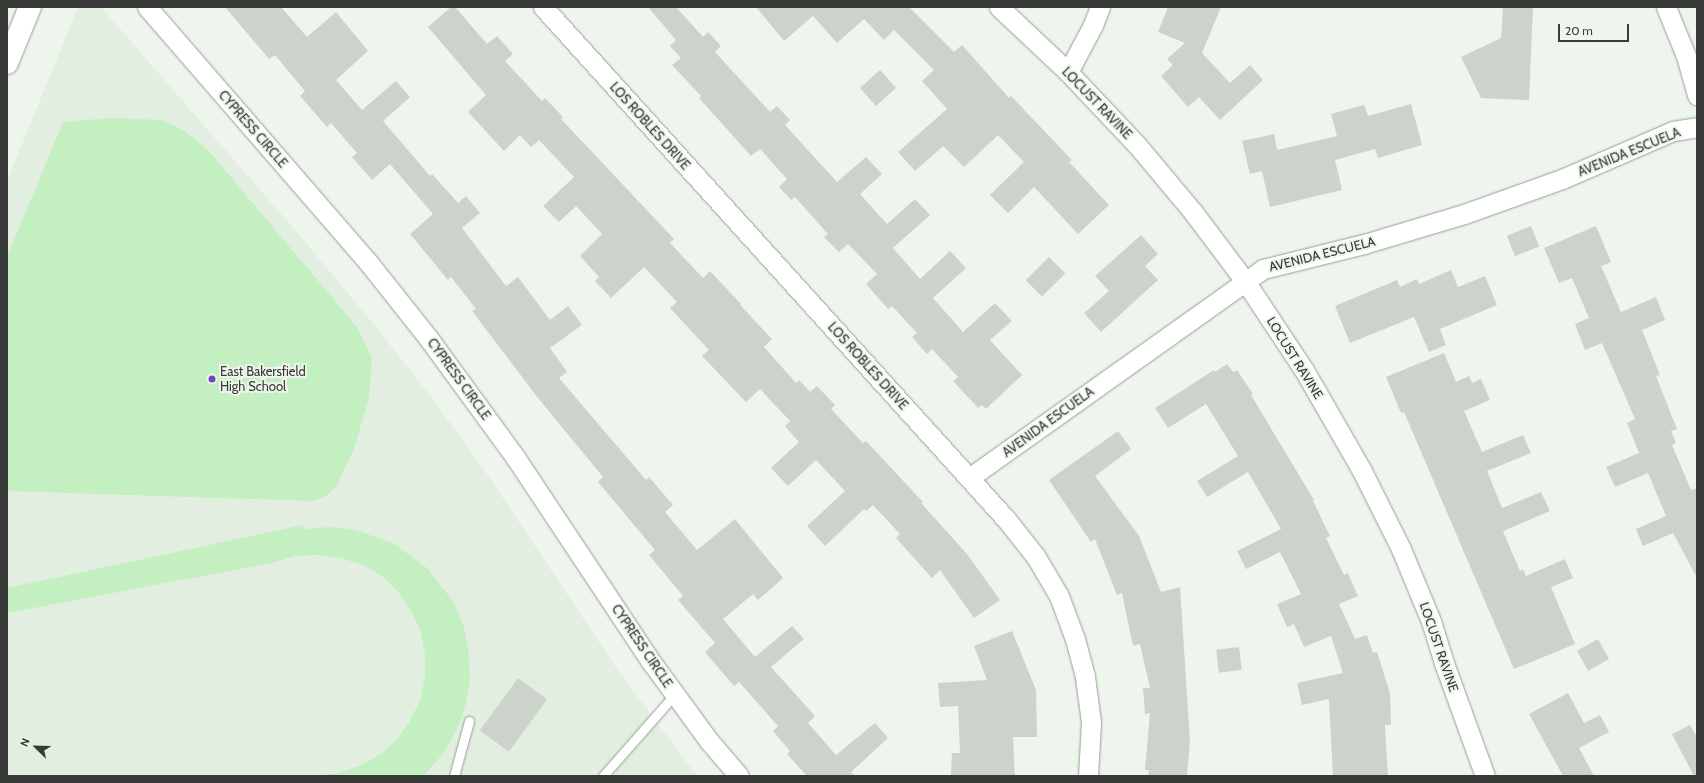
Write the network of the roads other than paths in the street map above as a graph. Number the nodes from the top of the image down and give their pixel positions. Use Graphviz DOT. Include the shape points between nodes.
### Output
graph roads {
  1 [pos="30,7"];
  2 [pos="147,7"];
  3 [pos="543,7"];
  4 [pos="999,7"];
  5 [pos="1100,7"];
  6 [pos="1666,7"];
  7 [pos="1692,51"];
  8 [pos="8,58"];
  9 [pos="1068,72"];
  10 [pos="1697,95"];
  11 [pos="1697,127"];
  12 [pos="1245,281"];
  13 [pos="970,478"];
  14 [pos="674,694"];
  15 [pos="469,721"];
  16 [pos="1480,771"];
  17 [pos="454,776"];
  18 [pos="603,776"];
  19 [pos="739,776"];
  20 [pos="1088,776"];
  1 -- 8 [label="street"];
  2 -- 14 [label="street, CYPRESS CIRCLE" via="368,262 429,338 515,457"];
  3 -- 13 [label="street, LOS ROBLES DRIVE"];
  4 -- 9 [label="street, LOCUST RAVINE"];
  5 -- 9 [label="street"];
  6 -- 7 [label="street"];
  7 -- 10 [label="street"];
  9 -- 12 [label="street, LOCUST RAVINE" via="1137,145 1193,212"];
  11 -- 12 [label="street, AVENIDA ESCUELA" via="1673,132 1562,179 1464,214 1364,244 1263,269"];
  12 -- 13 [label="street, AVENIDA ESCUELA"];
  12 -- 16 [label="street, LOCUST RAVINE" via="1304,370 1362,471 1401,549 1431,621"];
  13 -- 20 [label="street, LOS ROBLES DRIVE" via="1036,557 1059,596 1076,639 1085,677 1090,722"];
  14 -- 18 [label="lane"];
  14 -- 19 [label="street, CYPRESS CIRCLE"];
  15 -- 17 [label="lane"];
}
